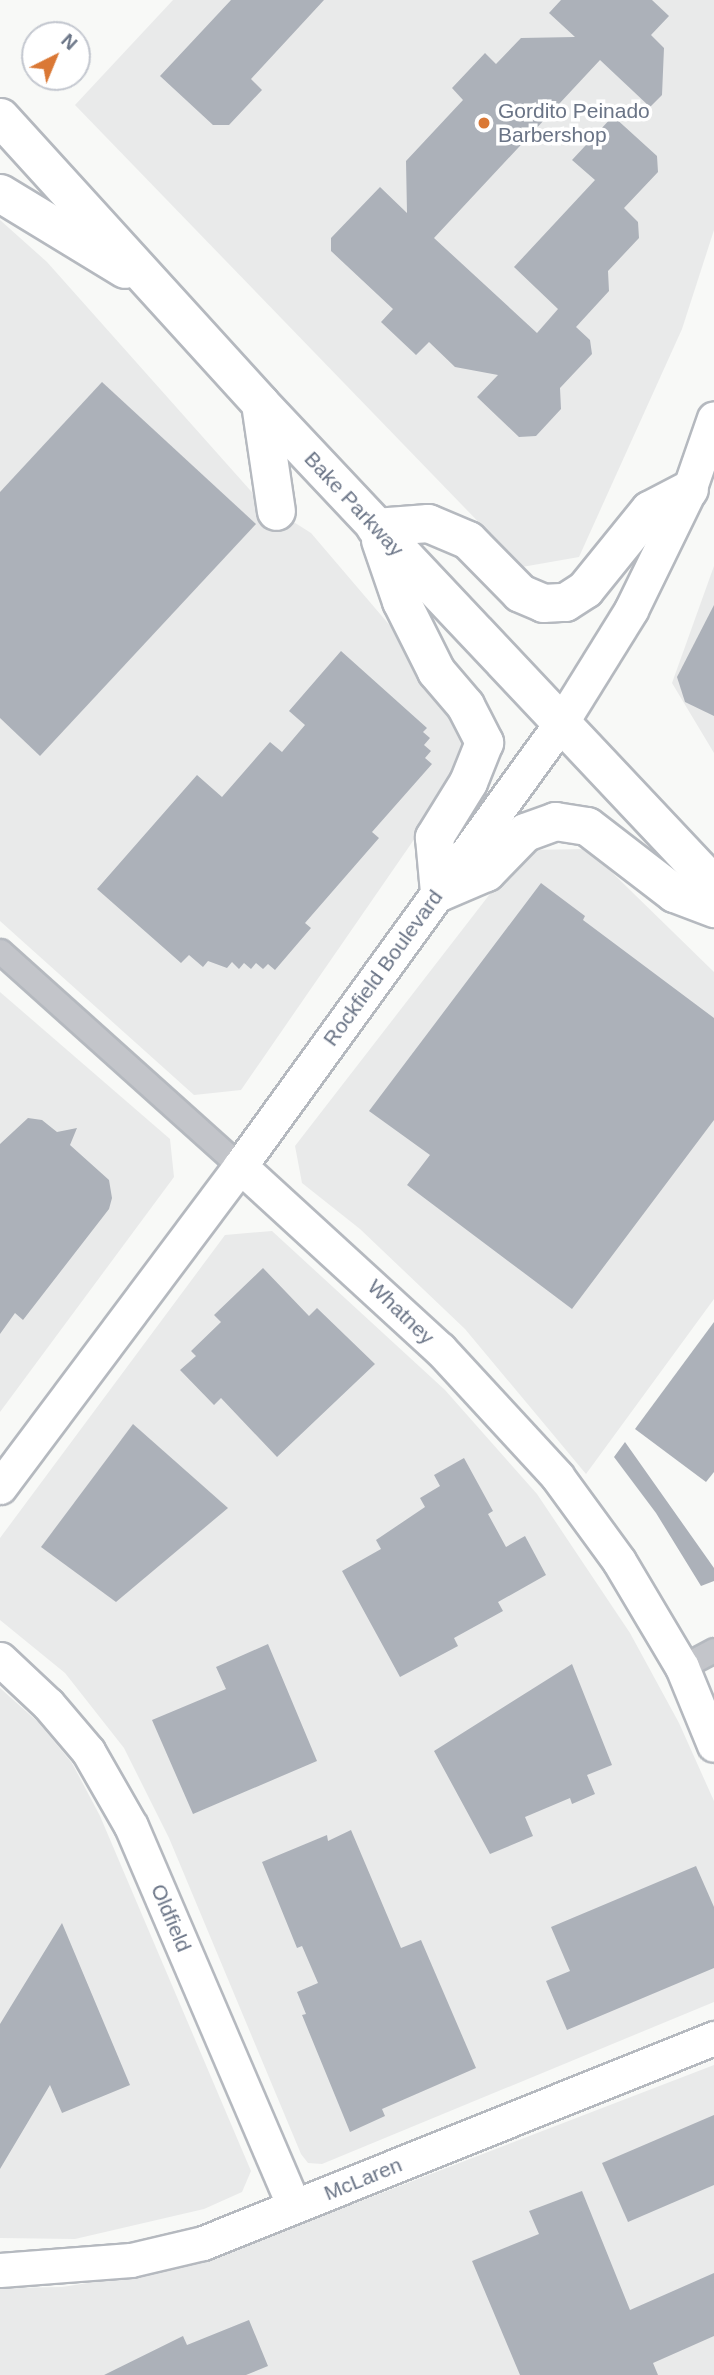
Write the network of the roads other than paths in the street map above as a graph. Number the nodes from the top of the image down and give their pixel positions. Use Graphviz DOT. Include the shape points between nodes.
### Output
graph roads {
  1 [pos="0,117"];
  2 [pos="0,194"];
  3 [pos="162,291"];
  4 [pos="260,403"];
  5 [pos="714,418"];
  6 [pos="689,489"];
  7 [pos="276,511"];
  8 [pos="375,527"];
  9 [pos="561,723"];
  10 [pos="714,885"];
  11 [pos="439,892"];
  12 [pos="714,908"];
  13 [pos="0,951"];
  14 [pos="240,1166"];
  15 [pos="0,1487"];
  16 [pos="714,1650"];
  17 [pos="0,1659"];
  18 [pos="682,1667"];
  19 [pos="714,1745"];
  20 [pos="714,2038"];
  21 [pos="294,2206"];
  22 [pos="0,2270"];
  1 -- 3 [label="main road, Bake Parkway"];
  2 -- 3 [label="main road"];
  3 -- 4 [label="main road, Bake Parkway"];
  4 -- 7 [label="main road"];
  4 -- 8 [label="main road, Bake Parkway"];
  5 -- 6 [label="street, Rockfield Boulevard"];
  6 -- 8 [label="main road" via="649,510 585,589 565,602 543,603 520,593 468,540 428,523"];
  6 -- 9 [label="street, Rockfield Boulevard" via="631,610"];
  8 -- 9 [label="main road, Bake Parkway"];
  8 -- 11 [label="main road" via="401,601 436,671 465,705 484,743 468,782 434,837"];
  9 -- 10 [label="main road, Bake Parkway"];
  9 -- 11 [label="street, Rockfield Boulevard"];
  11 -- 12 [label="main road" via="486,872 526,832 555,821 587,826 674,893"];
  11 -- 14 [label="street, Rockfield Boulevard"];
  13 -- 14 [label="street, Whatney"];
  14 -- 15 [label="street, Rockfield Boulevard"];
  14 -- 18 [label="street, Whatney" via="431,1340 557,1476 619,1561"];
  16 -- 18 [label="street"];
  17 -- 21 [label="street, Oldfield" via="48,1704 88,1751 131,1826"];
  18 -- 19 [label="street, Whatney"];
  20 -- 21 [label="street, McLaren"];
  21 -- 22 [label="street, McLaren" via="203,2244 131,2260"];
}
